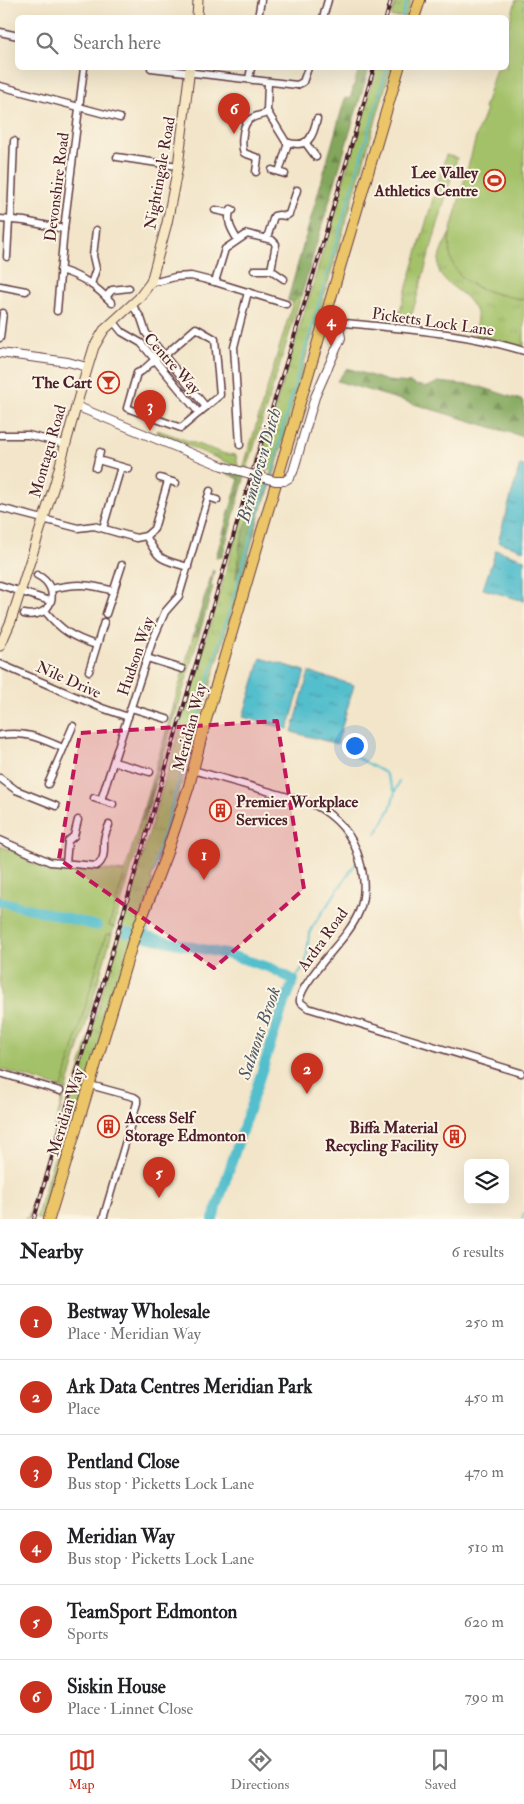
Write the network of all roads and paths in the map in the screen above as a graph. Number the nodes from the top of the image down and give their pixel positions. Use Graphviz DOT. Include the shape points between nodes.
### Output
graph roads {
  1 [pos="198,0"];
  2 [pos="261,0"];
  3 [pos="328,0"];
  4 [pos="420,0"];
  5 [pos="197,15"];
  6 [pos="258,15"];
  7 [pos="324,15"];
  8 [pos="415,15"];
  9 [pos="0,32"];
  10 [pos="15,35"];
  11 [pos="84,70"];
  12 [pos="190,70"];
  13 [pos="251,70"];
  14 [pos="307,70"];
  15 [pos="398,70"];
  16 [pos="249,80"];
  17 [pos="268,82"];
  18 [pos="0,86"];
  19 [pos="79,107"];
  20 [pos="268,113"];
  21 [pos="120,118"];
  22 [pos="318,119"];
  23 [pos="14,141"];
  24 [pos="305,142"];
  25 [pos="288,143"];
  26 [pos="117,157"];
  27 [pos="316,157"];
  28 [pos="178,166"];
  29 [pos="256,172"];
  30 [pos="279,172"];
  31 [pos="297,190"];
  32 [pos="287,197"];
  33 [pos="294,199"];
  34 [pos="215,210"];
  35 [pos="0,219"];
  36 [pos="10,220"];
  37 [pos="64,229"];
  38 [pos="96,230"];
  39 [pos="267,238"];
  40 [pos="237,240"];
  41 [pos="7,256"];
  42 [pos="60,270"];
  43 [pos="254,270"];
  44 [pos="271,270"];
  45 [pos="284,279"];
  46 [pos="151,282"];
  47 [pos="215,282"];
  48 [pos="91,284"];
  49 [pos="0,286"];
  50 [pos="129,288"];
  51 [pos="26,291"];
  52 [pos="248,292"];
  53 [pos="106,297"];
  54 [pos="112,303"];
  55 [pos="286,304"];
  56 [pos="132,305"];
  57 [pos="57,311"];
  58 [pos="3,313"];
  59 [pos="113,321"];
  60 [pos="324,321"];
  61 [pos="339,327"];
  62 [pos="0,338"];
  63 [pos="524,351"];
  64 [pos="0,352"];
  65 [pos="163,354"];
  66 [pos="154,360"];
  67 [pos="87,367"];
  68 [pos="76,406"];
  69 [pos="206,407"];
  70 [pos="199,413"];
  71 [pos="0,435"];
  72 [pos="65,444"];
  73 [pos="240,445"];
  74 [pos="100,452"];
  75 [pos="98,460"];
  76 [pos="121,467"];
  77 [pos="96,468"];
  78 [pos="129,469"];
  79 [pos="160,478"];
  80 [pos="168,481"];
  81 [pos="176,483"];
  82 [pos="217,500"];
  83 [pos="0,508"];
  84 [pos="43,519"];
  85 [pos="103,528"];
  86 [pos="146,536"];
  87 [pos="122,565"];
  88 [pos="188,566"];
  89 [pos="37,575"];
  90 [pos="0,585"];
  91 [pos="52,590"];
  92 [pos="21,591"];
  93 [pos="114,591"];
  94 [pos="50,601"];
  95 [pos="45,611"];
  96 [pos="24,614"];
  97 [pos="106,614"];
  98 [pos="104,622"];
  99 [pos="96,645"];
  100 [pos="0,646"];
  101 [pos="147,658"];
  102 [pos="0,664"];
  103 [pos="182,669"];
  104 [pos="88,671"];
  105 [pos="131,708"];
  106 [pos="128,716"];
  107 [pos="167,719"];
  108 [pos="73,726"];
  109 [pos="0,735"];
  110 [pos="63,748"];
  111 [pos="114,762"];
  112 [pos="193,770"];
  113 [pos="150,772"];
  114 [pos="0,778"];
  115 [pos="48,784"];
  116 [pos="94,798"];
  117 [pos="102,800"];
  118 [pos="113,804"];
  119 [pos="56,806"];
  120 [pos="78,820"];
  121 [pos="109,825"];
  122 [pos="0,840"];
  123 [pos="66,863"];
  124 [pos="0,1073"];
  125 [pos="521,1073"];
  126 [pos="90,1085"];
  127 [pos="60,1091"];
  128 [pos="49,1219"];
  129 [pos="103,1219"];
  1 -- 5 [label="main road"];
  2 -- 6 [label="street"];
  3 -- 7 [label="street"];
  4 -- 8 [label="main road"];
  9 -- 10 [label="street"];
  11 -- 19 [label="street, Devonshire Road"];
  12 -- 16 [label="street"];
  12 -- 28 [label="main road, Nightingale Road"];
  13 -- 16 [label="street"];
  14 -- 17 [label="street" via="300,84"];
  15 -- 60 [label="main road, Meridian Way"];
  16 -- 17 [label="street"];
  17 -- 20 [label="street"];
  18 -- 19 [label="street"];
  19 -- 21 [label="street"];
  19 -- 37 [label="street, Devonshire Road"];
  20 -- 25 [label="street"];
  20 -- 29 [label="street" via="250,119 245,126 242,148 244,153 258,158"];
  22 -- 24 [label="street" via="312,136"];
  23 -- 36 [label="street"];
  24 -- 25 [label="street" via="300,145"];
  24 -- 27 [label="street"];
  25 -- 30 [label="street"];
  26 -- 28 [label="street"];
  28 -- 46 [label="main road, Nightingale Road"];
  31 -- 33 [label="street"];
  32 -- 33 [label="street"];
  33 -- 39 [label="street" via="288,215 272,218"];
  34 -- 40 [label="street" via="231,212 228,222"];
  35 -- 36 [label="street"];
  36 -- 37 [label="street"];
  36 -- 41 [label="street"];
  37 -- 42 [label="street, Devonshire Road"];
  38 -- 48 [label="street" via="93,256 96,269"];
  39 -- 40 [label="street" via="247,234"];
  39 -- 44 [label="street" via="276,244"];
  40 -- 47 [label="street" via="222,254"];
  42 -- 48 [label="street" via="76,274"];
  42 -- 57 [label="street, Devonshire Road"];
  43 -- 44 [label="street"];
  44 -- 45 [label="street"];
  46 -- 47 [label="street" via="186,276"];
  46 -- 56 [label="main road, Montagu Road"];
  47 -- 52 [label="street"];
  48 -- 53 [label="street"];
  49 -- 51 [label="street"];
  50 -- 53 [label="street" via="112,290"];
  52 -- 55 [label="street"];
  52 -- 73 [label="street" via="234,346"];
  53 -- 54 [label="street"];
  56 -- 59 [label="main road, Montagu Road"];
  56 -- 65 [label="street, Centre Way" via="146,333"];
  58 -- 62 [label="street"];
  59 -- 66 [label="street, Centre Way" via="122,332 137,340"];
  59 -- 67 [label="main road, Montagu Road" via="97,340"];
  60 -- 61 [label="street, Picketts Lock Lane"];
  60 -- 112 [label="main road, Meridian Way"];
  61 -- 63 [label="street, Picketts Lock Lane" via="346,324 436,332 486,340"];
  61 -- 68 [label="street, bridge" via="341,338 315,397 293,472 284,481 229,468"];
  64 -- 67 [label="street"];
  65 -- 66 [label="street"];
  65 -- 69 [label="street, Centre Way"];
  65 -- 69 [label="street" via="196,328 214,338 220,395"];
  66 -- 70 [label="street, Centre Way"];
  66 -- 70 [label="street" via="136,375 127,408 181,428"];
  67 -- 68 [label="main road, Montagu Road"];
  68 -- 72 [label="main road, Montagu Road"];
  69 -- 70 [label="street, Centre Way"];
  71 -- 72 [label="street" via="28,435"];
  72 -- 84 [label="main road, Montagu Road"];
  74 -- 75 [label="street"];
  75 -- 76 [label="street"];
  75 -- 77 [label="street"];
  76 -- 78 [label="street"];
  76 -- 85 [label="street"];
  79 -- 80 [label="street"];
  80 -- 81 [label="street"];
  80 -- 86 [label="street" via="155,526"];
  82 -- 88 [label="street, Hudson Way" via="209,494"];
  83 -- 84 [label="street"];
  84 -- 85 [label="street" via="78,528"];
  84 -- 92 [label="main road, Montagu Road"];
  85 -- 86 [label="street" via="136,538"];
  86 -- 88 [label="street" via="160,557"];
  87 -- 93 [label="street"];
  88 -- 101 [label="street, Hudson Way" via="178,599 165,612"];
  89 -- 91 [label="street" via="48,582"];
  90 -- 92 [label="street"];
  91 -- 93 [label="street" via="81,584"];
  91 -- 94 [label="street"];
  92 -- 94 [label="street"];
  92 -- 100 [label="main road, Montagu Road"];
  93 -- 97 [label="street"];
  94 -- 95 [label="street"];
  95 -- 96 [label="street"];
  95 -- 99 [label="street" via="69,635"];
  98 -- 99 [label="street"];
  99 -- 104 [label="street"];
  101 -- 103 [label="street"];
  101 -- 105 [label="street, Hudson Way"];
  102 -- 106 [label="street, Nile Drive"];
  105 -- 106 [label="street, Hudson Way"];
  105 -- 107 [label="street"];
  106 -- 111 [label="street, Hudson Way"];
  108 -- 110 [label="street"];
  109 -- 110 [label="street" via="28,734"];
  110 -- 115 [label="street"];
  111 -- 113 [label="street"];
  111 -- 117 [label="street, Hudson Way"];
  112 -- 125 [label="street, Ardra Road" via="324,809 341,824 357,849 365,886 358,915 308,982 300,1002 308,1008"];
  112 -- 126 [label="main road, Meridian Way" via="166,855 133,941"];
  114 -- 119 [label="street" via="16,790"];
  116 -- 117 [label="street"];
  117 -- 118 [label="street"];
  120 -- 123 [label="street" via="74,836 68,841"];
  121 -- 123 [label="street" via="98,865"];
  122 -- 123 [label="street" via="33,858"];
  124 -- 127 [label="street"];
  126 -- 128 [label="main road, Meridian Way"];
  126 -- 129 [label="street" via="137,1099"];
}
